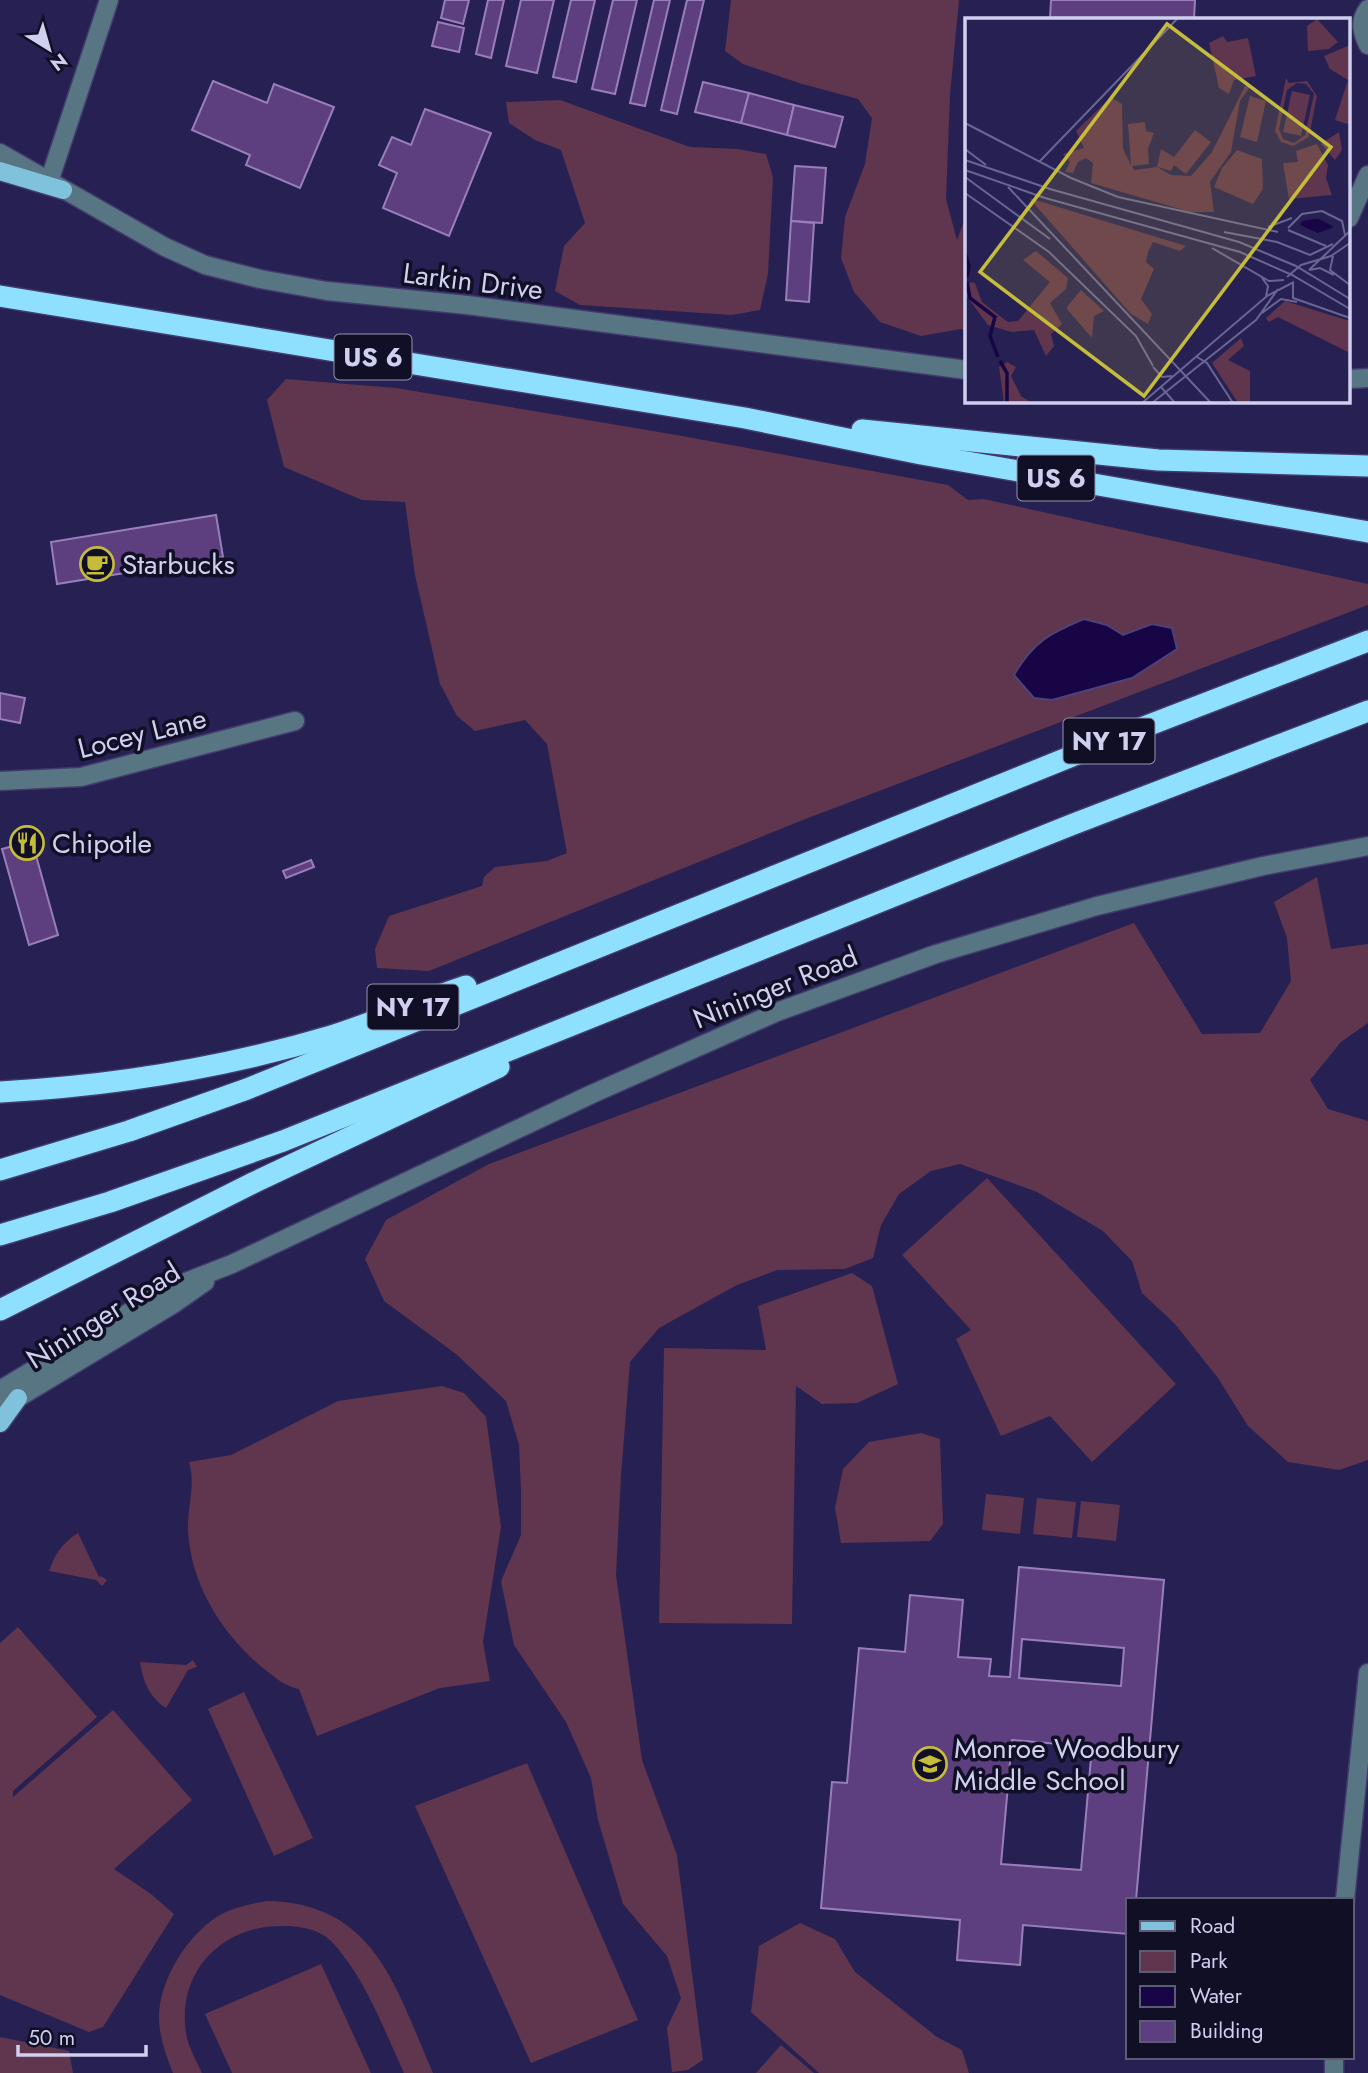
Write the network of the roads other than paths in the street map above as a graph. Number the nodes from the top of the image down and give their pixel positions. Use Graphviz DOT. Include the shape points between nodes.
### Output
graph roads {
  1 [pos="109,0"];
  2 [pos="1368,9"];
  3 [pos="1368,45"];
  4 [pos="0,153"];
  5 [pos="0,171"];
  6 [pos="1368,175"];
  7 [pos="56,186"];
  8 [pos="1350,216"];
  9 [pos="0,296"];
  10 [pos="965,370"];
  11 [pos="1368,378"];
  12 [pos="1350,379"];
  13 [pos="746,418"];
  14 [pos="1368,466"];
  15 [pos="1368,533"];
  16 [pos="1368,641"];
  17 [pos="1368,710"];
  18 [pos="295,721"];
  19 [pos="0,781"];
  20 [pos="1368,846"];
  21 [pos="622,938"];
  22 [pos="577,1023"];
  23 [pos="0,1092"];
  24 [pos="0,1170"];
  25 [pos="0,1235"];
  26 [pos="232,1264"];
  27 [pos="0,1310"];
  28 [pos="0,1390"];
  29 [pos="18,1398"];
  30 [pos="0,1409"];
  31 [pos="0,1423"];
  32 [pos="1368,1673"];
  33 [pos="1345,1898"];
  1 -- 7 [label="street"];
  2 -- 3 [label="street" via="1362,20"];
  4 -- 7 [label="street, Larkin Drive"];
  5 -- 7 [label="main road"];
  6 -- 8 [label="street"];
  7 -- 10 [label="street, Larkin Drive" via="187,258 280,284"];
  9 -- 13 [label="highway, US 6"];
  11 -- 12 [label="street"];
  13 -- 14 [label="highway, US 6" via="1146,459"];
  13 -- 15 [label="highway, US 6" via="921,454"];
  16 -- 21 [label="highway, NY 17"];
  17 -- 22 [label="highway, NY 17"];
  18 -- 19 [label="street, Locey Lane" via="81,777"];
  20 -- 26 [label="street, Nininger Road" via="1143,894 885,971 684,1052"];
  21 -- 23 [label="highway, NY 17" via="461,987 363,1026 276,1052 114,1082"];
  21 -- 24 [label="highway" via="247,1089"];
  22 -- 25 [label="highway" via="224,1163"];
  22 -- 27 [label="highway, NY 17" via="477,1080 267,1177"];
  26 -- 28 [label="street, Nininger Road" via="157,1295"];
  26 -- 29 [label="street, Nininger Road"];
  29 -- 30 [label="street, Nininger Road"];
  29 -- 31 [label="main road"];
  32 -- 33 [label="street"];
}
